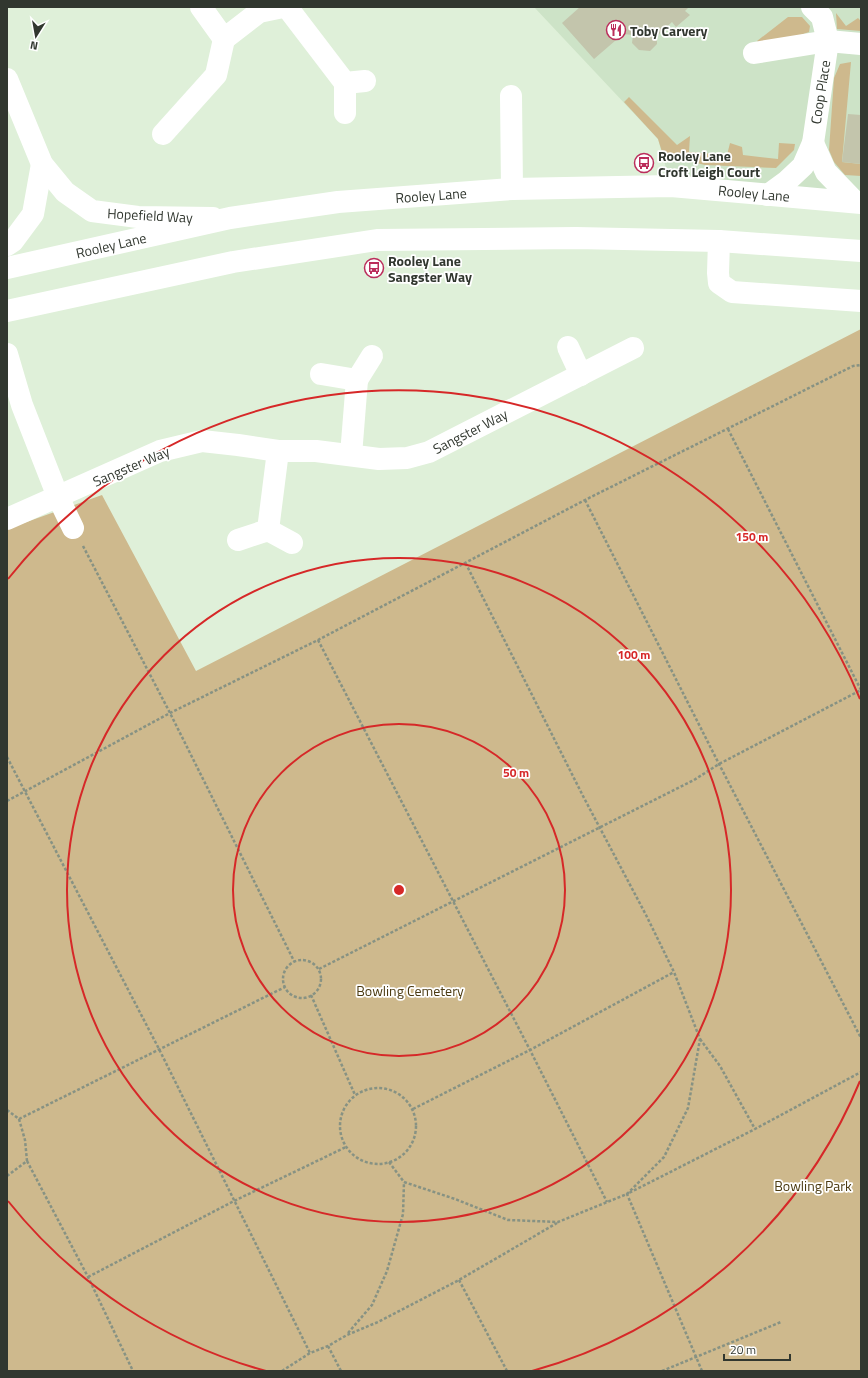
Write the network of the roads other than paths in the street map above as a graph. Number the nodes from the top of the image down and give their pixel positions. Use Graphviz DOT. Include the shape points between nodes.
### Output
graph roads {
  1 [pos="201,7"];
  2 [pos="283,7"];
  3 [pos="286,7"];
  4 [pos="818,10"];
  5 [pos="224,39"];
  6 [pos="828,41"];
  7 [pos="861,44"];
  8 [pos="754,53"];
  9 [pos="7,80"];
  10 [pos="510,96"];
  11 [pos="345,113"];
  12 [pos="163,134"];
  13 [pos="813,143"];
  14 [pos="42,164"];
  15 [pos="512,189"];
  16 [pos="768,195"];
  17 [pos="858,202"];
  18 [pos="230,218"];
  19 [pos="719,241"];
  20 [pos="7,245"];
  21 [pos="861,252"];
  22 [pos="7,268"];
  23 [pos="861,301"];
  24 [pos="7,311"];
  25 [pos="568,347"];
  26 [pos="633,348"];
  27 [pos="7,354"];
  28 [pos="372,356"];
  29 [pos="322,374"];
  30 [pos="581,375"];
  31 [pos="357,380"];
  32 [pos="278,450"];
  33 [pos="351,455"];
  34 [pos="58,497"];
  35 [pos="7,520"];
  36 [pos="73,528"];
  37 [pos="268,530"];
  38 [pos="238,540"];
  39 [pos="292,543"];
  1 -- 5 [label="main road"];
  2 -- 5 [label="main road" via="259,12"];
  3 -- 11 [label="main road" via="355,82"];
  4 -- 6 [label="main road, Coop Place"];
  5 -- 12 [label="main road" via="216,75"];
  6 -- 7 [label="main road, Coop Place"];
  6 -- 8 [label="main road, Coop Place"];
  6 -- 13 [label="main road, Coop Place"];
  9 -- 14 [label="main road, Hopefield Way"];
  10 -- 15 [label="main road"];
  13 -- 16 [label="main road, Coop Place" via="803,166"];
  13 -- 17 [label="main road, Coop Place" via="826,172"];
  14 -- 18 [label="main road, Hopefield Way" via="65,192 92,211 138,216"];
  14 -- 20 [label="main road" via="33,214"];
  15 -- 16 [label="main road, Rooley Lane" via="671,186"];
  15 -- 18 [label="main road, Rooley Lane" via="338,202"];
  16 -- 17 [label="main road, Rooley Lane"];
  18 -- 22 [label="main road, Rooley Lane"];
  19 -- 21 [label="main road"];
  19 -- 23 [label="main road" via="719,283 732,292"];
  19 -- 24 [label="main road" via="576,238 377,240 233,262"];
  25 -- 30 [label="main road"];
  26 -- 30 [label="main road, Sangster Way"];
  27 -- 34 [label="main road" via="22,405"];
  28 -- 31 [label="main road"];
  29 -- 31 [label="main road"];
  30 -- 33 [label="main road, Sangster Way" via="429,452 407,458 379,459"];
  31 -- 33 [label="main road"];
  32 -- 33 [label="main road, Sangster Way"];
  32 -- 34 [label="main road, Sangster Way" via="202,442 160,451"];
  32 -- 37 [label="main road"];
  34 -- 35 [label="main road, Sangster Way"];
  34 -- 36 [label="main road"];
  37 -- 38 [label="main road"];
  37 -- 39 [label="main road"];
}
